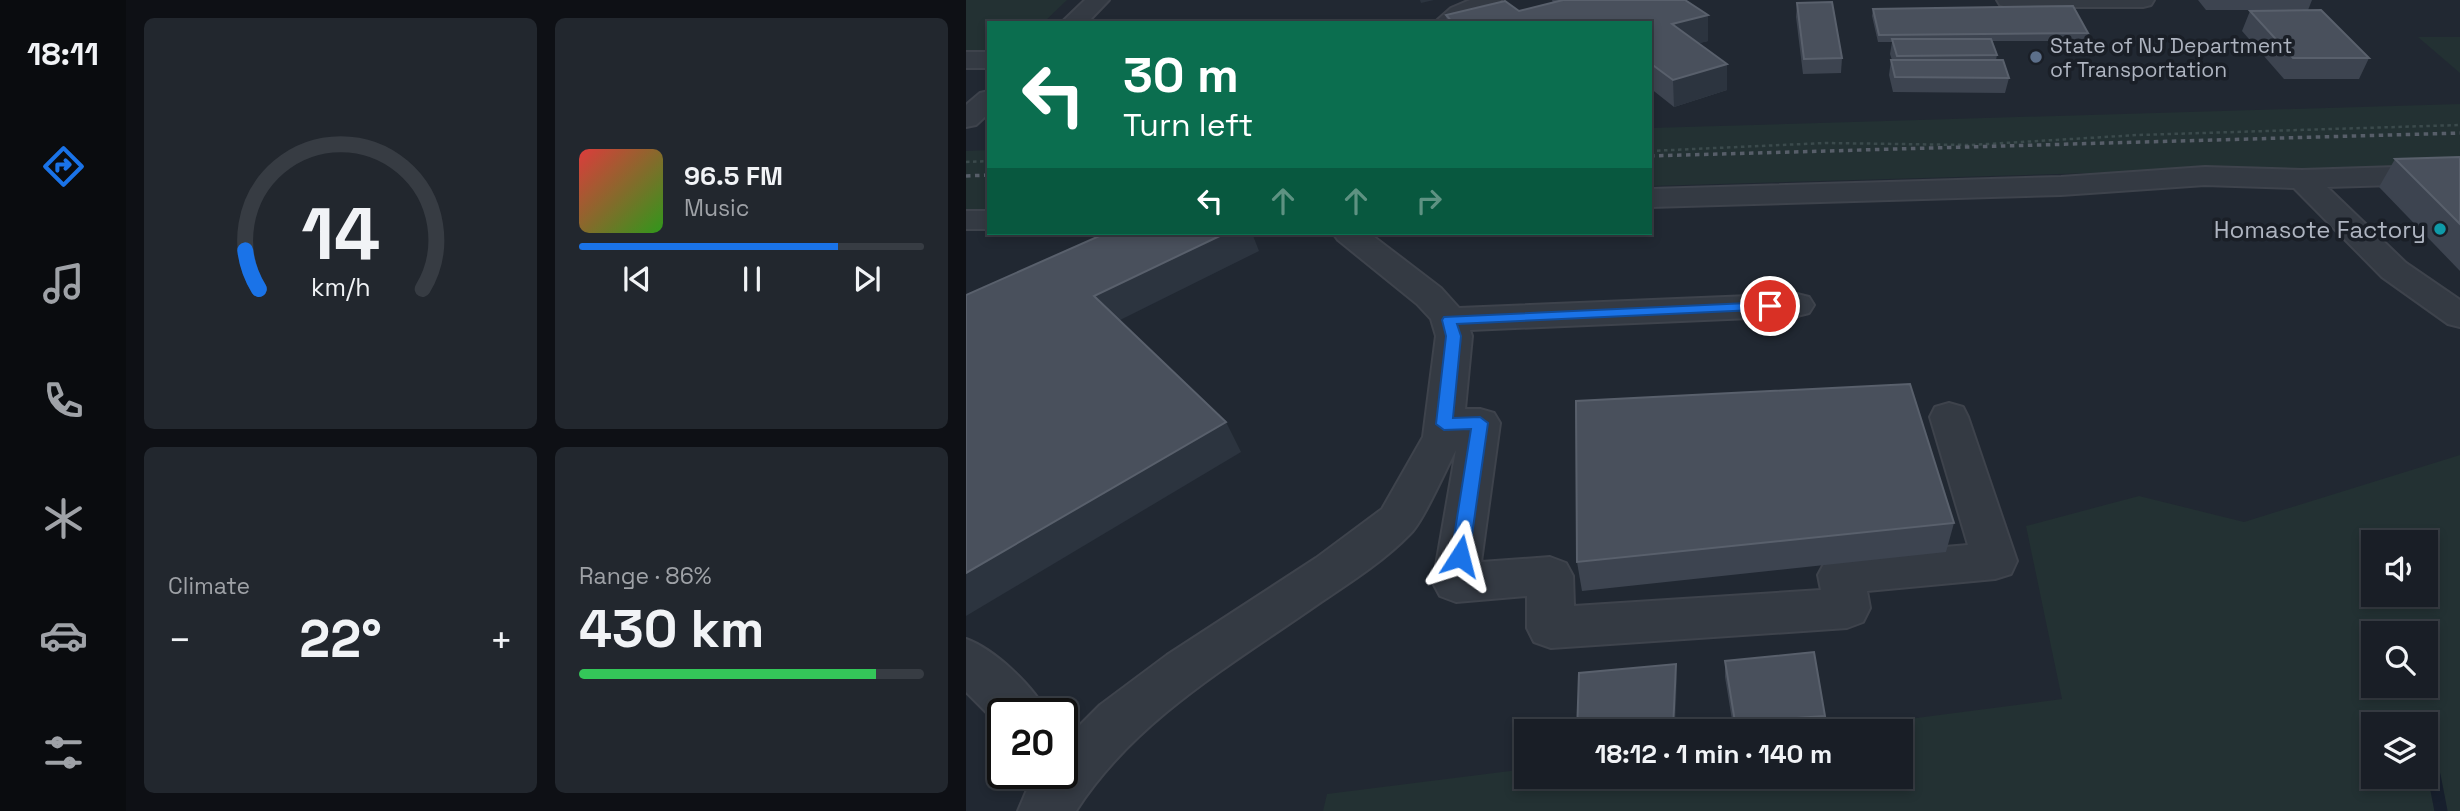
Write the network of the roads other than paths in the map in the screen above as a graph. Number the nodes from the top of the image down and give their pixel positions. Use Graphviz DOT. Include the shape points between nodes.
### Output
graph roads {
  1 [pos="1098,0"];
  2 [pos="1489,0"];
  3 [pos="2008,0"];
  4 [pos="2143,0"];
  5 [pos="1075,21"];
  6 [pos="1449,21"];
  7 [pos="966,60"];
  8 [pos="987,60"];
  9 [pos="987,101"];
  10 [pos="966,119"];
  11 [pos="2460,174"];
  12 [pos="2302,179"];
  13 [pos="1652,198"];
  14 [pos="966,220"];
  15 [pos="987,220"];
  16 [pos="1352,235"];
  17 [pos="1797,305"];
  18 [pos="2460,316"];
  19 [pos="1449,320"];
  20 [pos="1949,417"];
  21 [pos="1444,424"];
  22 [pos="966,660"];
  23 [pos="1005,698"];
  24 [pos="1078,753"];
  25 [pos="1055,789"];
  26 [pos="1045,811"];
  1 -- 5 [label="street"];
  2 -- 6 [label="street"];
  3 -- 4 [label="street"];
  7 -- 8 [label="street"];
  9 -- 10 [label="street"];
  11 -- 12 [label="street"];
  12 -- 13 [label="street" via="2205,176 2061,186"];
  12 -- 18 [label="street" via="2394,270"];
  14 -- 15 [label="street"];
  16 -- 19 [label="street" via="1429,296"];
  17 -- 19 [label="street"];
  19 -- 21 [label="street" via="1454,336"];
  20 -- 21 [label="street" via="1995,561 1841,575 1847,608 1552,628 1550,576 1456,583 1480,423"];
  21 -- 24 [label="street" via="1443,437 1396,521 1332,571 1184,670"];
  22 -- 23 [label="street"];
  25 -- 26 [label="street"];
}
